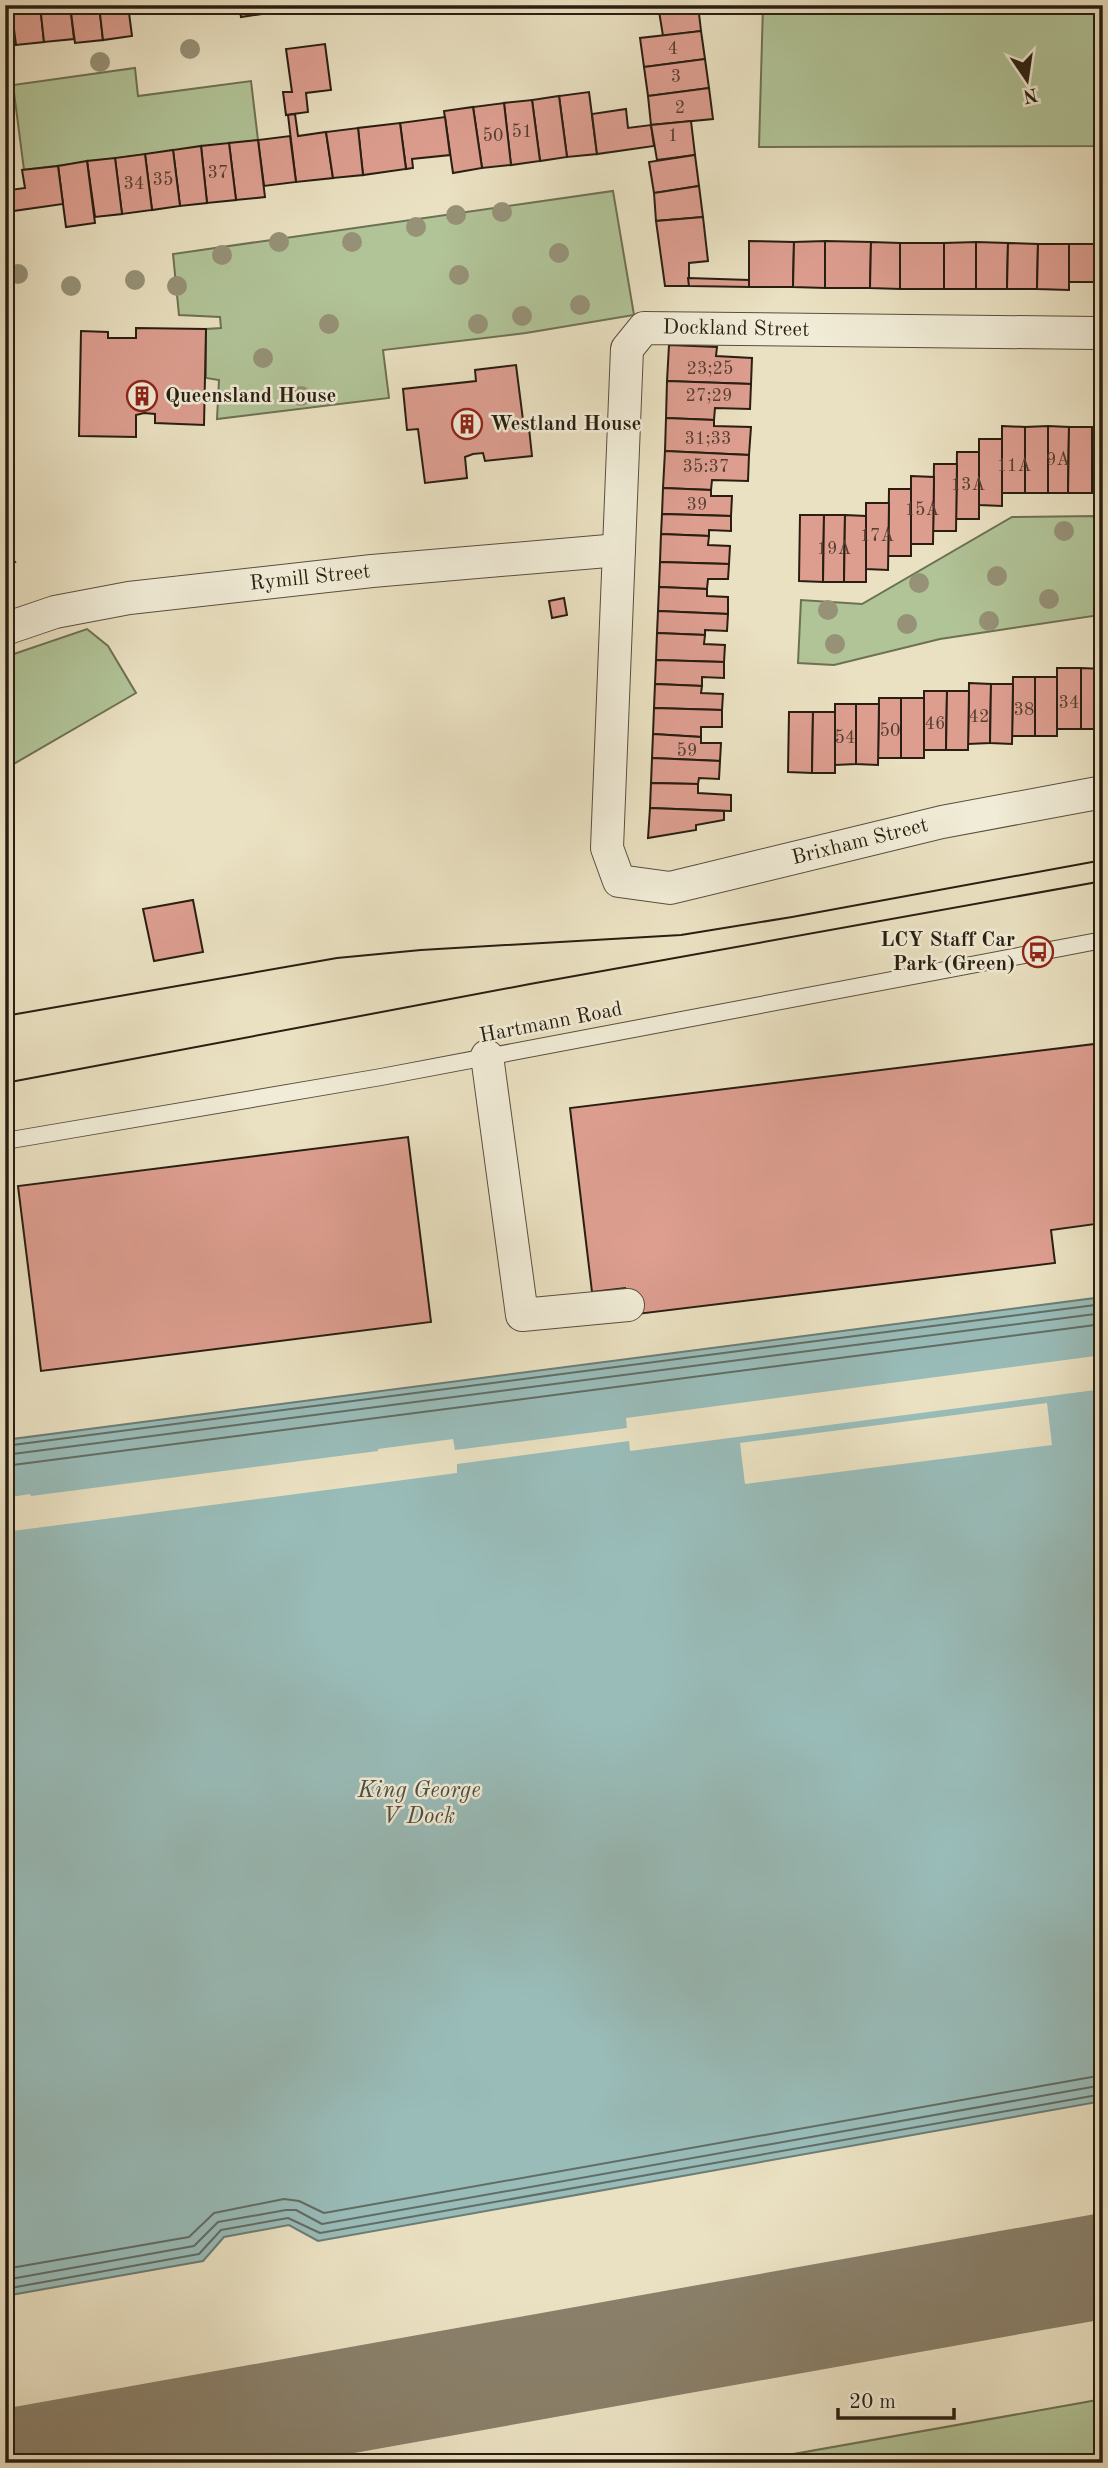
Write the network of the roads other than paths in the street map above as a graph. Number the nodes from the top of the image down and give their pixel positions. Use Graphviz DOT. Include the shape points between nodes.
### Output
graph roads {
  1 [pos="1096,333"];
  2 [pos="619,550"];
  3 [pos="5,629"];
  4 [pos="1103,792"];
  5 [pos="619,881"];
  6 [pos="1103,940"];
  7 [pos="487,1056"];
  8 [pos="5,1141"];
  9 [pos="628,1305"];
  1 -- 2 [label="street, Dockland Street" via="643,328 627,349"];
  2 -- 3 [label="street, Rymill Street" via="129,598 55,612"];
  2 -- 5 [label="street, Dockland Street" via="607,848"];
  4 -- 5 [label="street, Brixham Street" via="942,822 670,888"];
  6 -- 7 [label="lane, Hartmann Road"];
  7 -- 8 [label="lane, Hartmann Road"];
  7 -- 9 [label="street" via="522,1315"];
}
